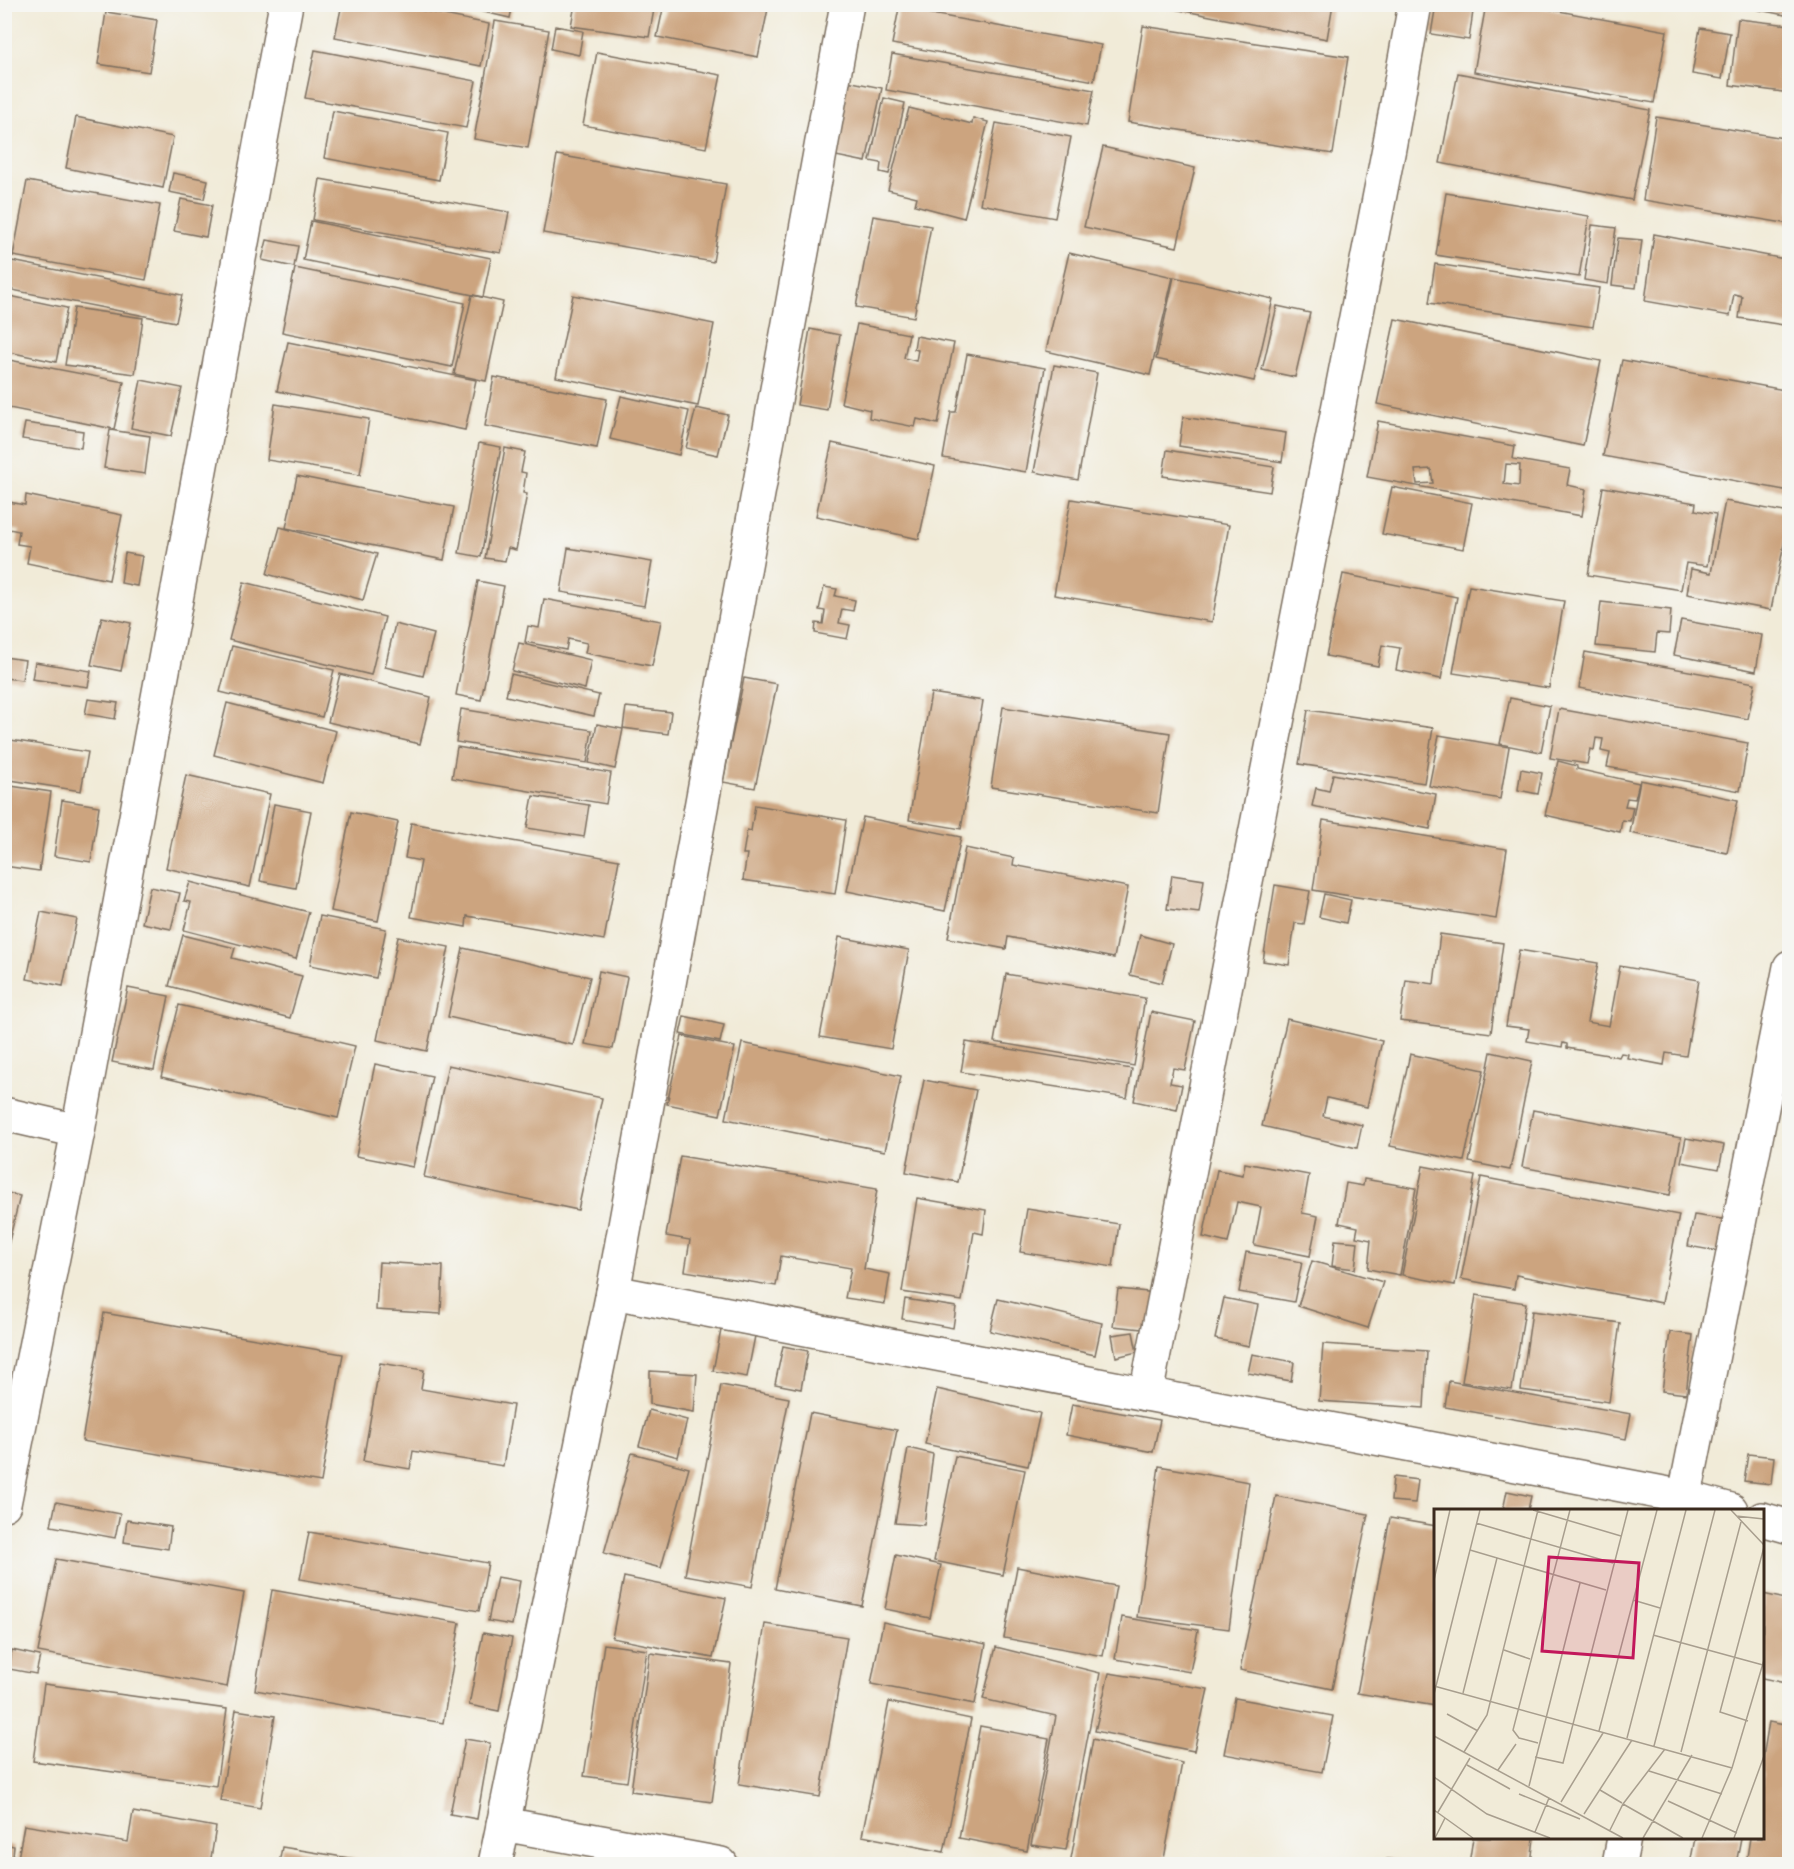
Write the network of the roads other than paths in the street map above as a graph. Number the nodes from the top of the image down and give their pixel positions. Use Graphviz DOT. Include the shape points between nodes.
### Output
graph roads {
  1 [pos="286,4"];
  2 [pos="847,4"];
  3 [pos="1415,4"];
  4 [pos="1790,967"];
  5 [pos="4,1114"];
  6 [pos="78,1131"];
  7 [pos="613,1292"];
  8 [pos="1146,1394"];
  9 [pos="4,1504"];
  10 [pos="1683,1504"];
  11 [pos="1723,1509"];
  12 [pos="1764,1520"];
  13 [pos="1790,1527"];
  14 [pos="503,1824"];
  15 [pos="1624,1839"];
  16 [pos="495,1864"];
  17 [pos="721,1864"];
  18 [pos="1619,1864"];
  1 -- 6 [label="street"];
  2 -- 7 [label="street"];
  3 -- 8 [label="street"];
  4 -- 10 [label="street"];
  5 -- 6 [label="street"];
  6 -- 9 [label="street"];
  7 -- 8 [label="street"];
  7 -- 14 [label="street"];
  8 -- 10 [label="street"];
  10 -- 11 [label="street"];
  12 -- 13 [label="street"];
  14 -- 16 [label="street"];
  14 -- 17 [label="street"];
  15 -- 18 [label="street"];
}
